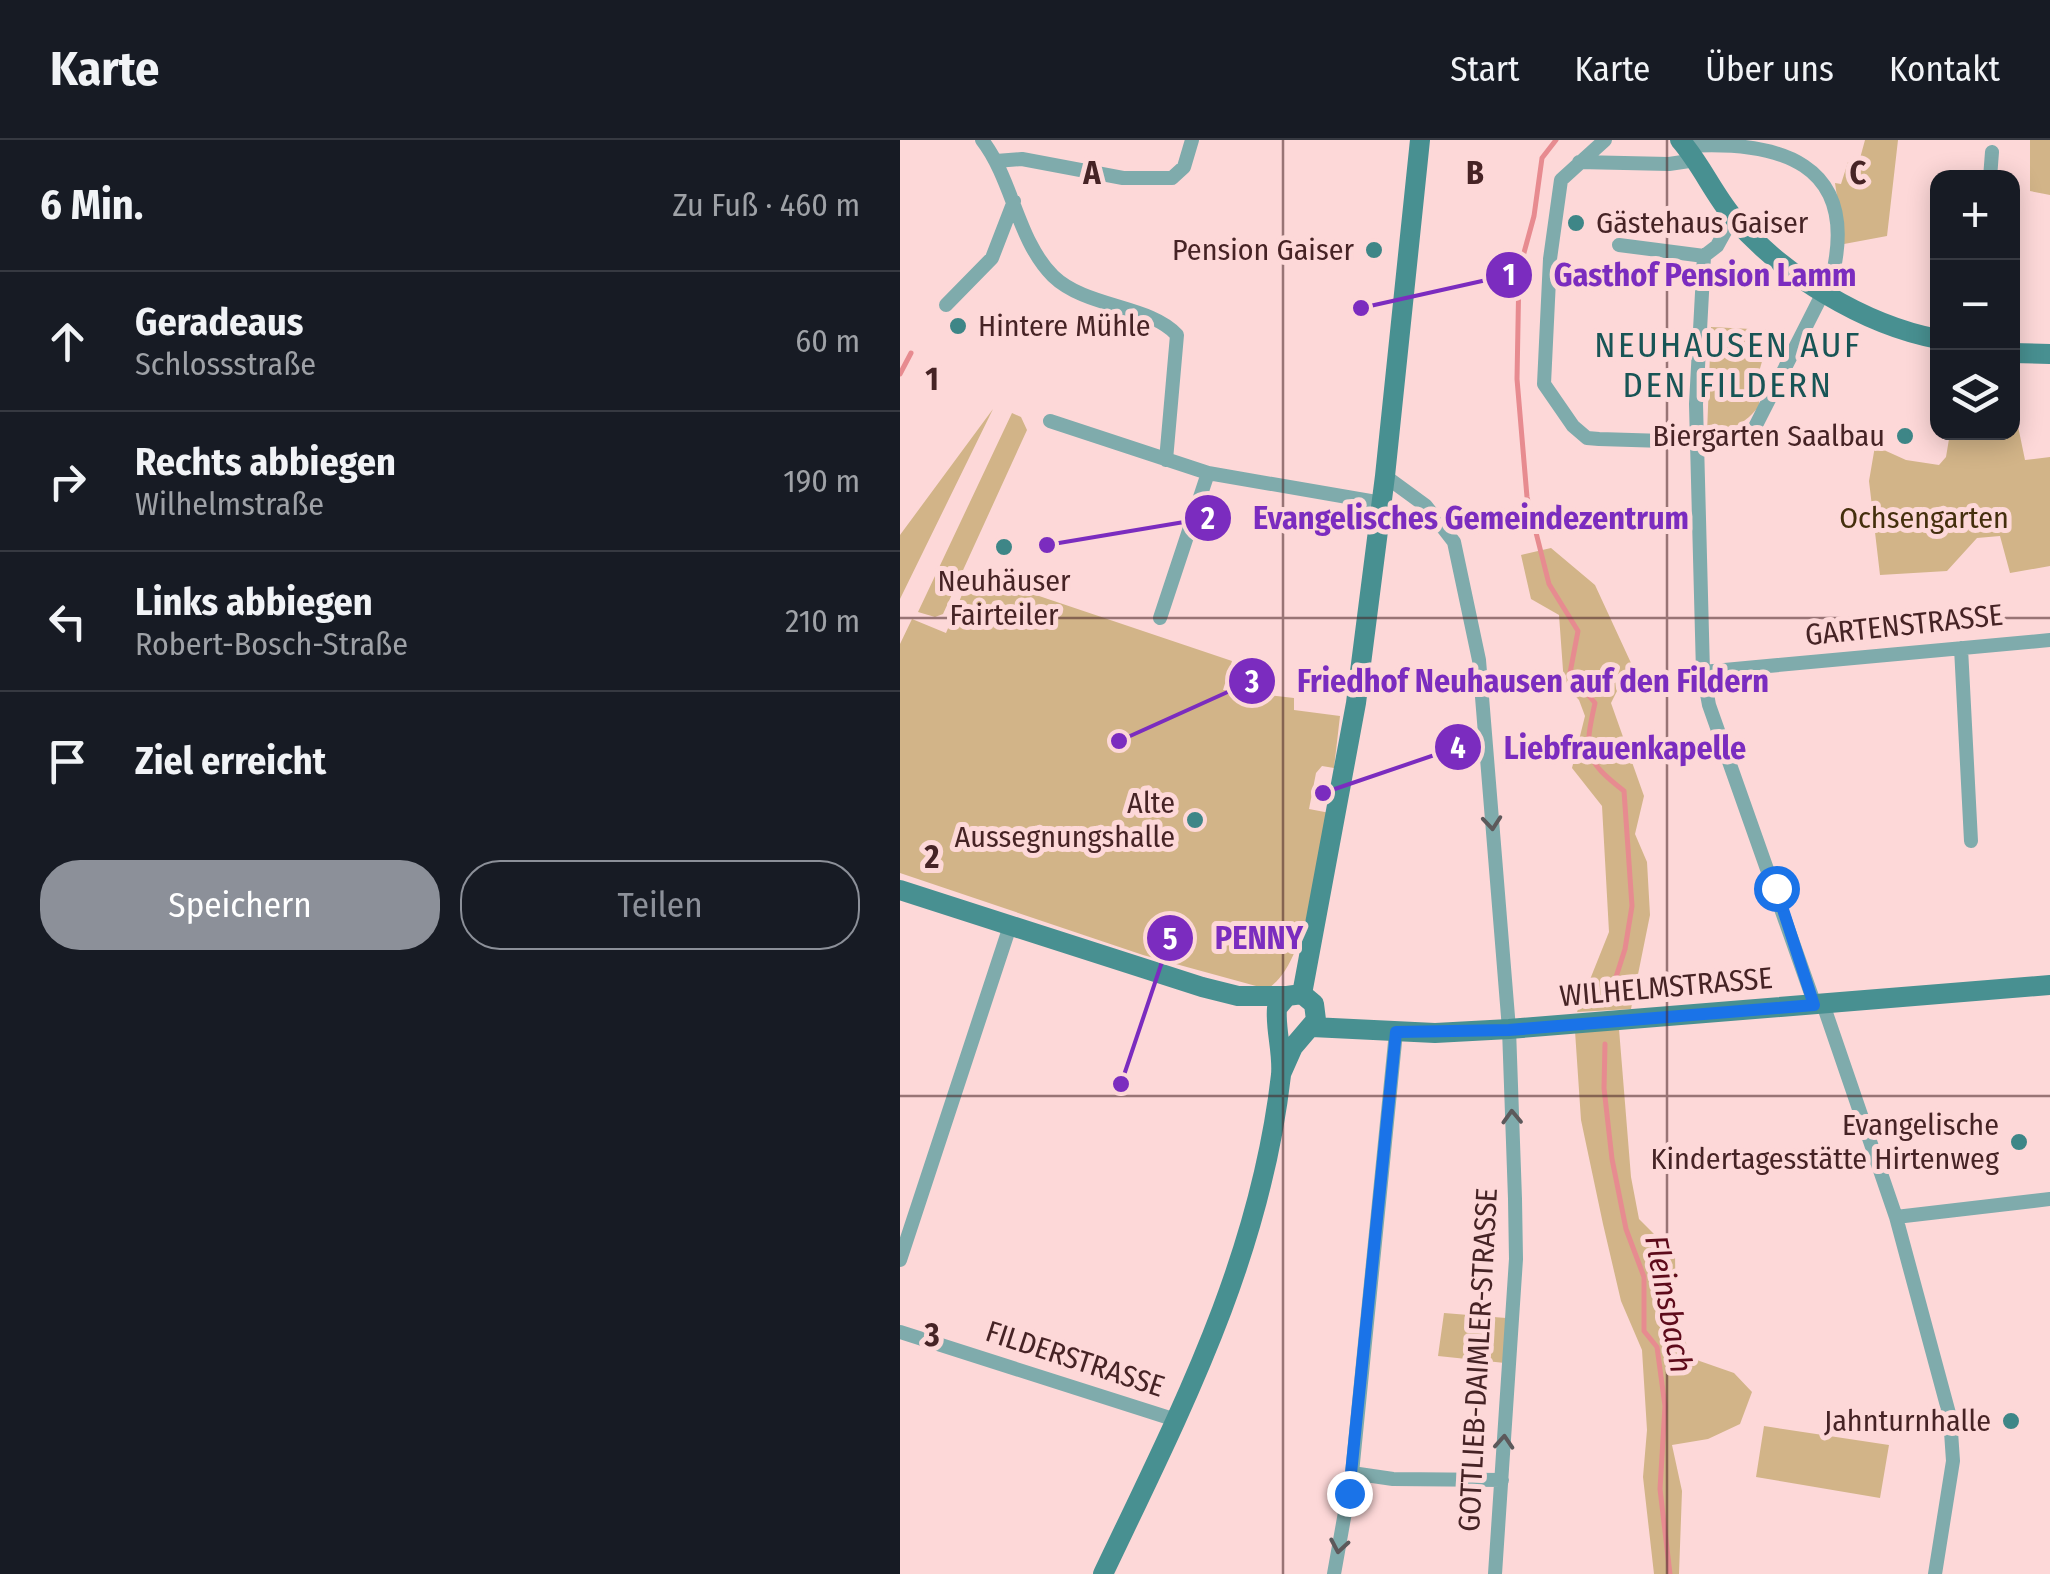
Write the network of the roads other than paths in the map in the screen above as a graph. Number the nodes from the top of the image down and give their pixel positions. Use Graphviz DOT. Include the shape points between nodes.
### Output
graph roads {
  1 [pos="982,140"];
  2 [pos="1192,140"];
  3 [pos="1420,140"];
  4 [pos="1605,140"];
  5 [pos="1687,149"];
  6 [pos="1992,152"];
  7 [pos="996,161"];
  8 [pos="1579,162"];
  9 [pos="1991,170"];
  10 [pos="1014,201"];
  11 [pos="1733,217"];
  12 [pos="1619,245"];
  13 [pos="1704,256"];
  14 [pos="1826,292"];
  15 [pos="946,305"];
  16 [pos="1930,337"];
  17 [pos="2020,353"];
  18 [pos="2050,354"];
  19 [pos="1050,420"];
  20 [pos="1696,442"];
  21 [pos="1166,460"];
  22 [pos="1208,473"];
  23 [pos="1386,476"];
  24 [pos="1382,504"];
  25 [pos="1160,618"];
  26 [pos="2050,640"];
  27 [pos="1961,648"];
  28 [pos="1703,672"];
  29 [pos="1970,841"];
  30 [pos="900,890"];
  31 [pos="1010,926"];
  32 [pos="2050,985"];
  33 [pos="1238,996"];
  34 [pos="1819,1005"];
  35 [pos="1305,1011"];
  36 [pos="1279,1024"];
  37 [pos="1509,1030"];
  38 [pos="1396,1032"];
  39 [pos="1281,1074"];
  40 [pos="2050,1199"];
  41 [pos="1896,1217"];
  42 [pos="900,1260"];
  43 [pos="900,1332"];
  44 [pos="1176,1420"];
  45 [pos="1352,1473"];
  46 [pos="1502,1480"];
  47 [pos="1103,1574"];
  48 [pos="1334,1574"];
  49 [pos="1495,1574"];
  50 [pos="1935,1574"];
  1 -- 7 [label="street"];
  2 -- 7 [label="street" via="1184,167 1172,178"];
  3 -- 23 [label="street"];
  4 -- 8 [label="street"];
  5 -- 8 [label="street" via="1668,164"];
  5 -- 11 [label="street"];
  5 -- 14 [label="street" via="1761,147 1820,173 1837,232"];
  6 -- 9 [label="street"];
  7 -- 10 [label="street"];
  8 -- 20 [label="street" via="1561,180 1544,384 1588,438"];
  10 -- 15 [label="street" via="992,258"];
  10 -- 21 [label="street" via="1036,252 1060,282 1176,335"];
  11 -- 13 [label="street"];
  11 -- 14 [label="street"];
  12 -- 13 [label="street"];
  13 -- 20 [label="street"];
  14 -- 16 [label="street" via="1868,318"];
  14 -- 20 [label="street" via="1762,420 1733,438"];
  17 -- 18 [label="street"];
  19 -- 21 [label="street"];
  20 -- 28 [label="street"];
  21 -- 22 [label="street"];
  22 -- 24 [label="street"];
  22 -- 25 [label="street"];
  23 -- 24 [label="street"];
  23 -- 37 [label="street, GOTTLIEB-DAIMLER-STRASSE, one-way" via="1426,506 1454,542 1466,584 1479,660"];
  24 -- 35 [label="street"];
  26 -- 27 [label="street, GARTENSTRASSE"];
  27 -- 28 [label="street, GARTENSTRASSE"];
  27 -- 29 [label="street"];
  28 -- 34 [label="street" via="1709,705"];
  30 -- 31 [label="street"];
  31 -- 33 [label="street"];
  31 -- 42 [label="street"];
  32 -- 34 [label="street, WILHELMSTRASSE"];
  33 -- 35 [label="street"];
  33 -- 36 [label="street"];
  34 -- 37 [label="street, WILHELMSTRASSE"];
  34 -- 41 [label="street"];
  35 -- 36 [label="street" via="1293,1034"];
  35 -- 36 [label="street" via="1277,1008"];
  35 -- 38 [label="street, WILHELMSTRASSE" via="1346,1026"];
  35 -- 39 [label="street"];
  36 -- 39 [label="street"];
  37 -- 38 [label="street, WILHELMSTRASSE"];
  46 -- 37 [label="street, GOTTLIEB-DAIMLER-STRASSE, one-way" via="1516,1260"];
  38 -- 45 [label="street"];
  39 -- 44 [label="street" via="1235,1284"];
  40 -- 41 [label="street"];
  41 -- 50 [label="street" via="1954,1434"];
  43 -- 44 [label="street, FILDERSTRASSE"];
  44 -- 47 [label="street"];
  45 -- 46 [label="street" via="1393,1480"];
  45 -- 48 [label="street, one-way"];
  46 -- 49 [label="street, GOTTLIEB-DAIMLER-STRASSE"];
}
